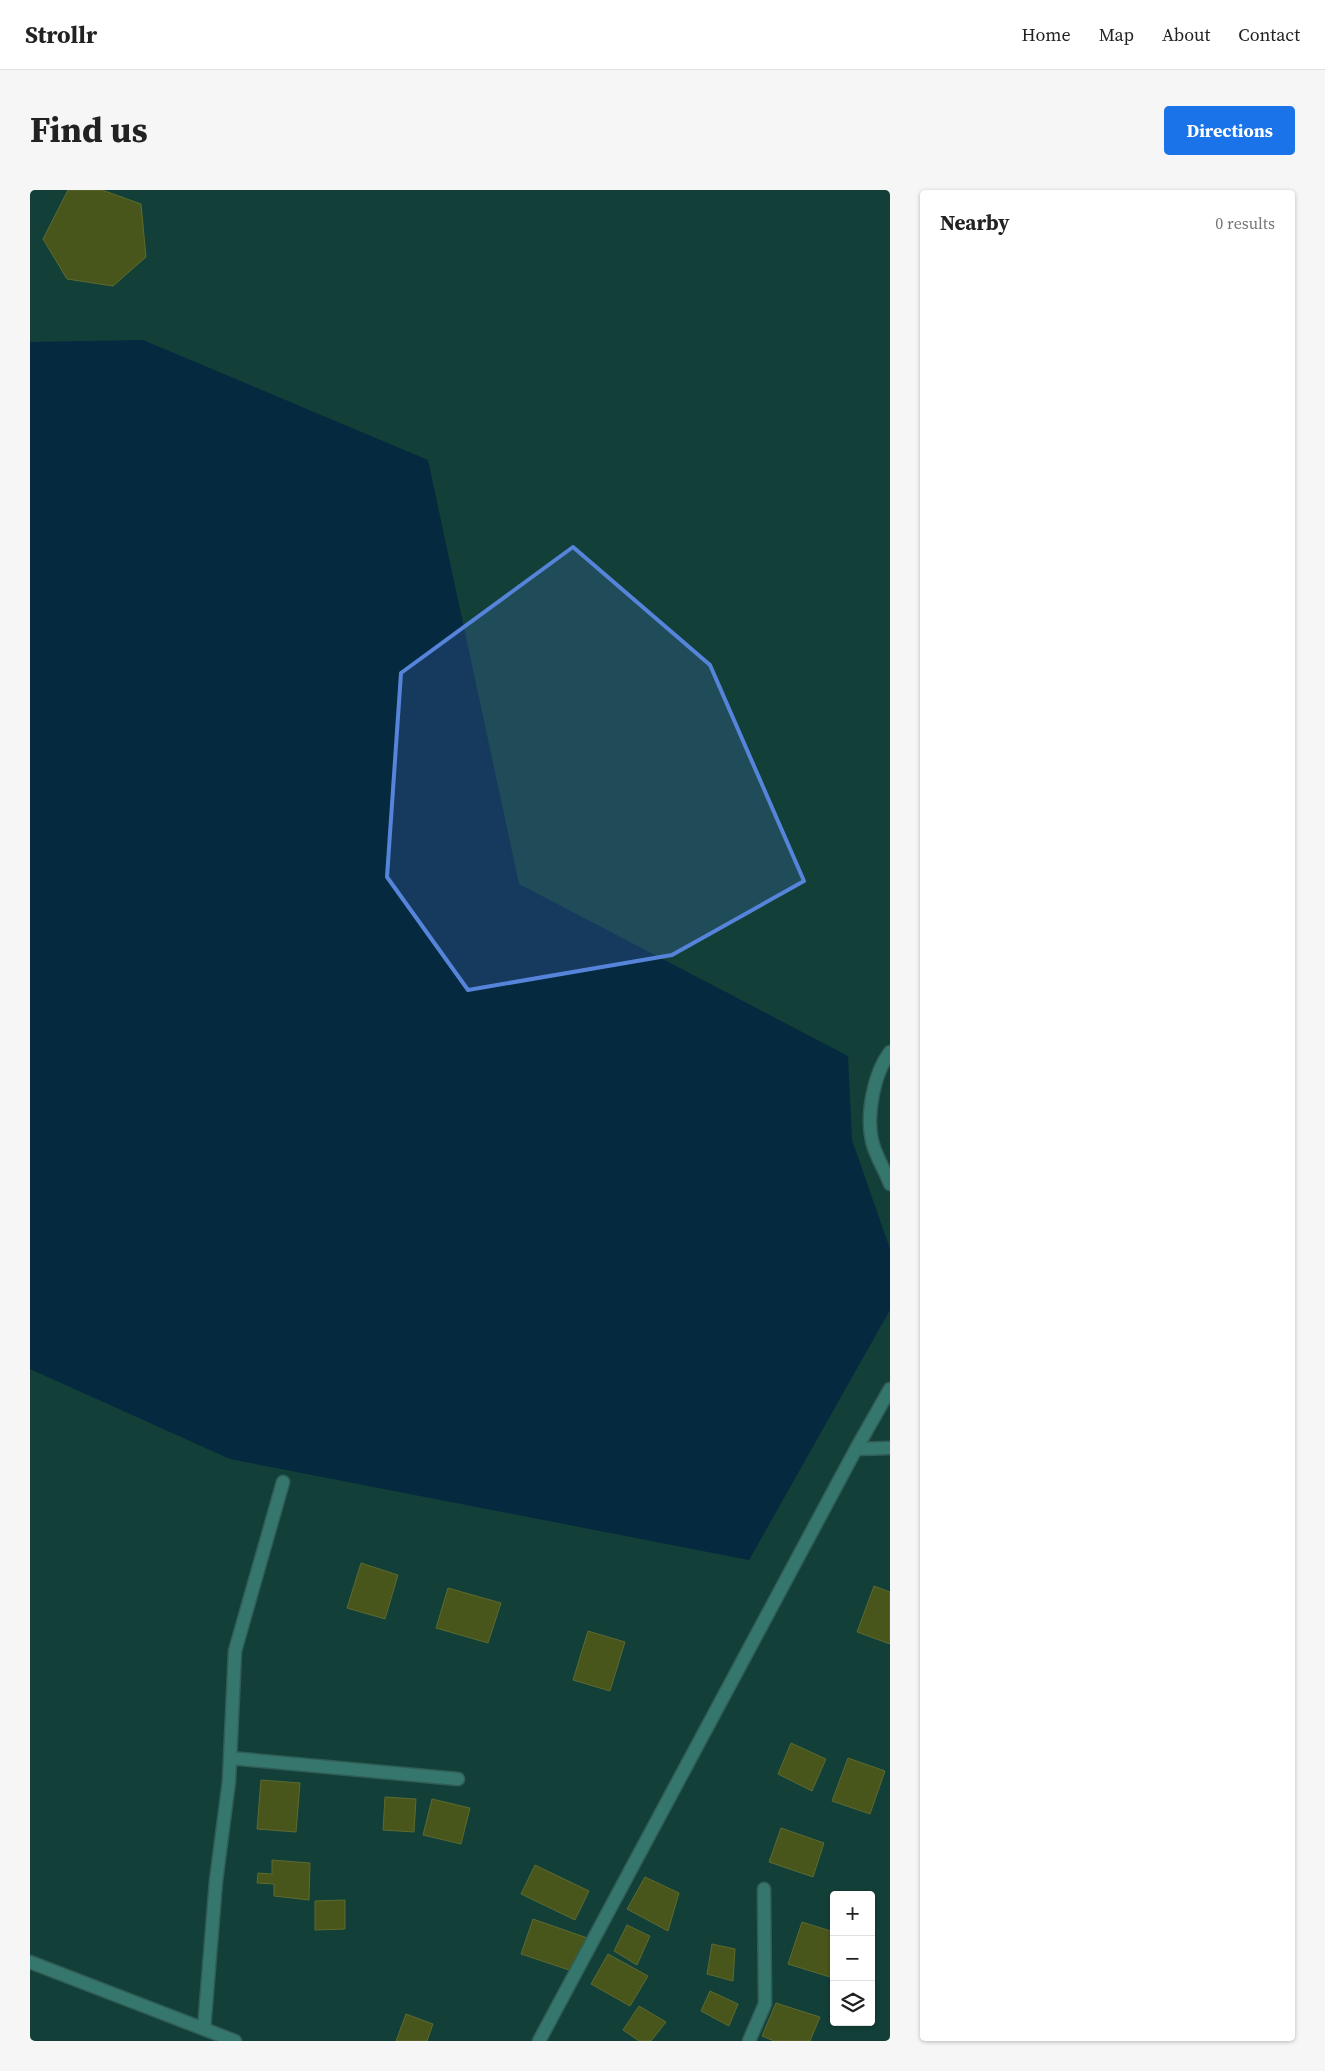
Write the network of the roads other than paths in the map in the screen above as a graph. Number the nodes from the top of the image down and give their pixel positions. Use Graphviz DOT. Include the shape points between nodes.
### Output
graph roads {
  1 [pos="890,1052"];
  2 [pos="890,1184"];
  3 [pos="890,1389"];
  4 [pos="890,1448"];
  5 [pos="856,1449"];
  6 [pos="283,1482"];
  7 [pos="230,1758"];
  8 [pos="458,1779"];
  9 [pos="764,1889"];
  10 [pos="30,1962"];
  11 [pos="204,2029"];
  12 [pos="235,2041"];
  13 [pos="540,2041"];
  14 [pos="749,2041"];
  1 -- 2 [label="street" via="880,1066 871,1102 872,1141"];
  3 -- 5 [label="street"];
  4 -- 5 [label="street"];
  5 -- 13 [label="street"];
  6 -- 7 [label="street" via="235,1651"];
  7 -- 8 [label="street"];
  7 -- 11 [label="street"];
  9 -- 14 [label="street" via="765,2004"];
  10 -- 11 [label="street"];
  11 -- 12 [label="street"];
}
